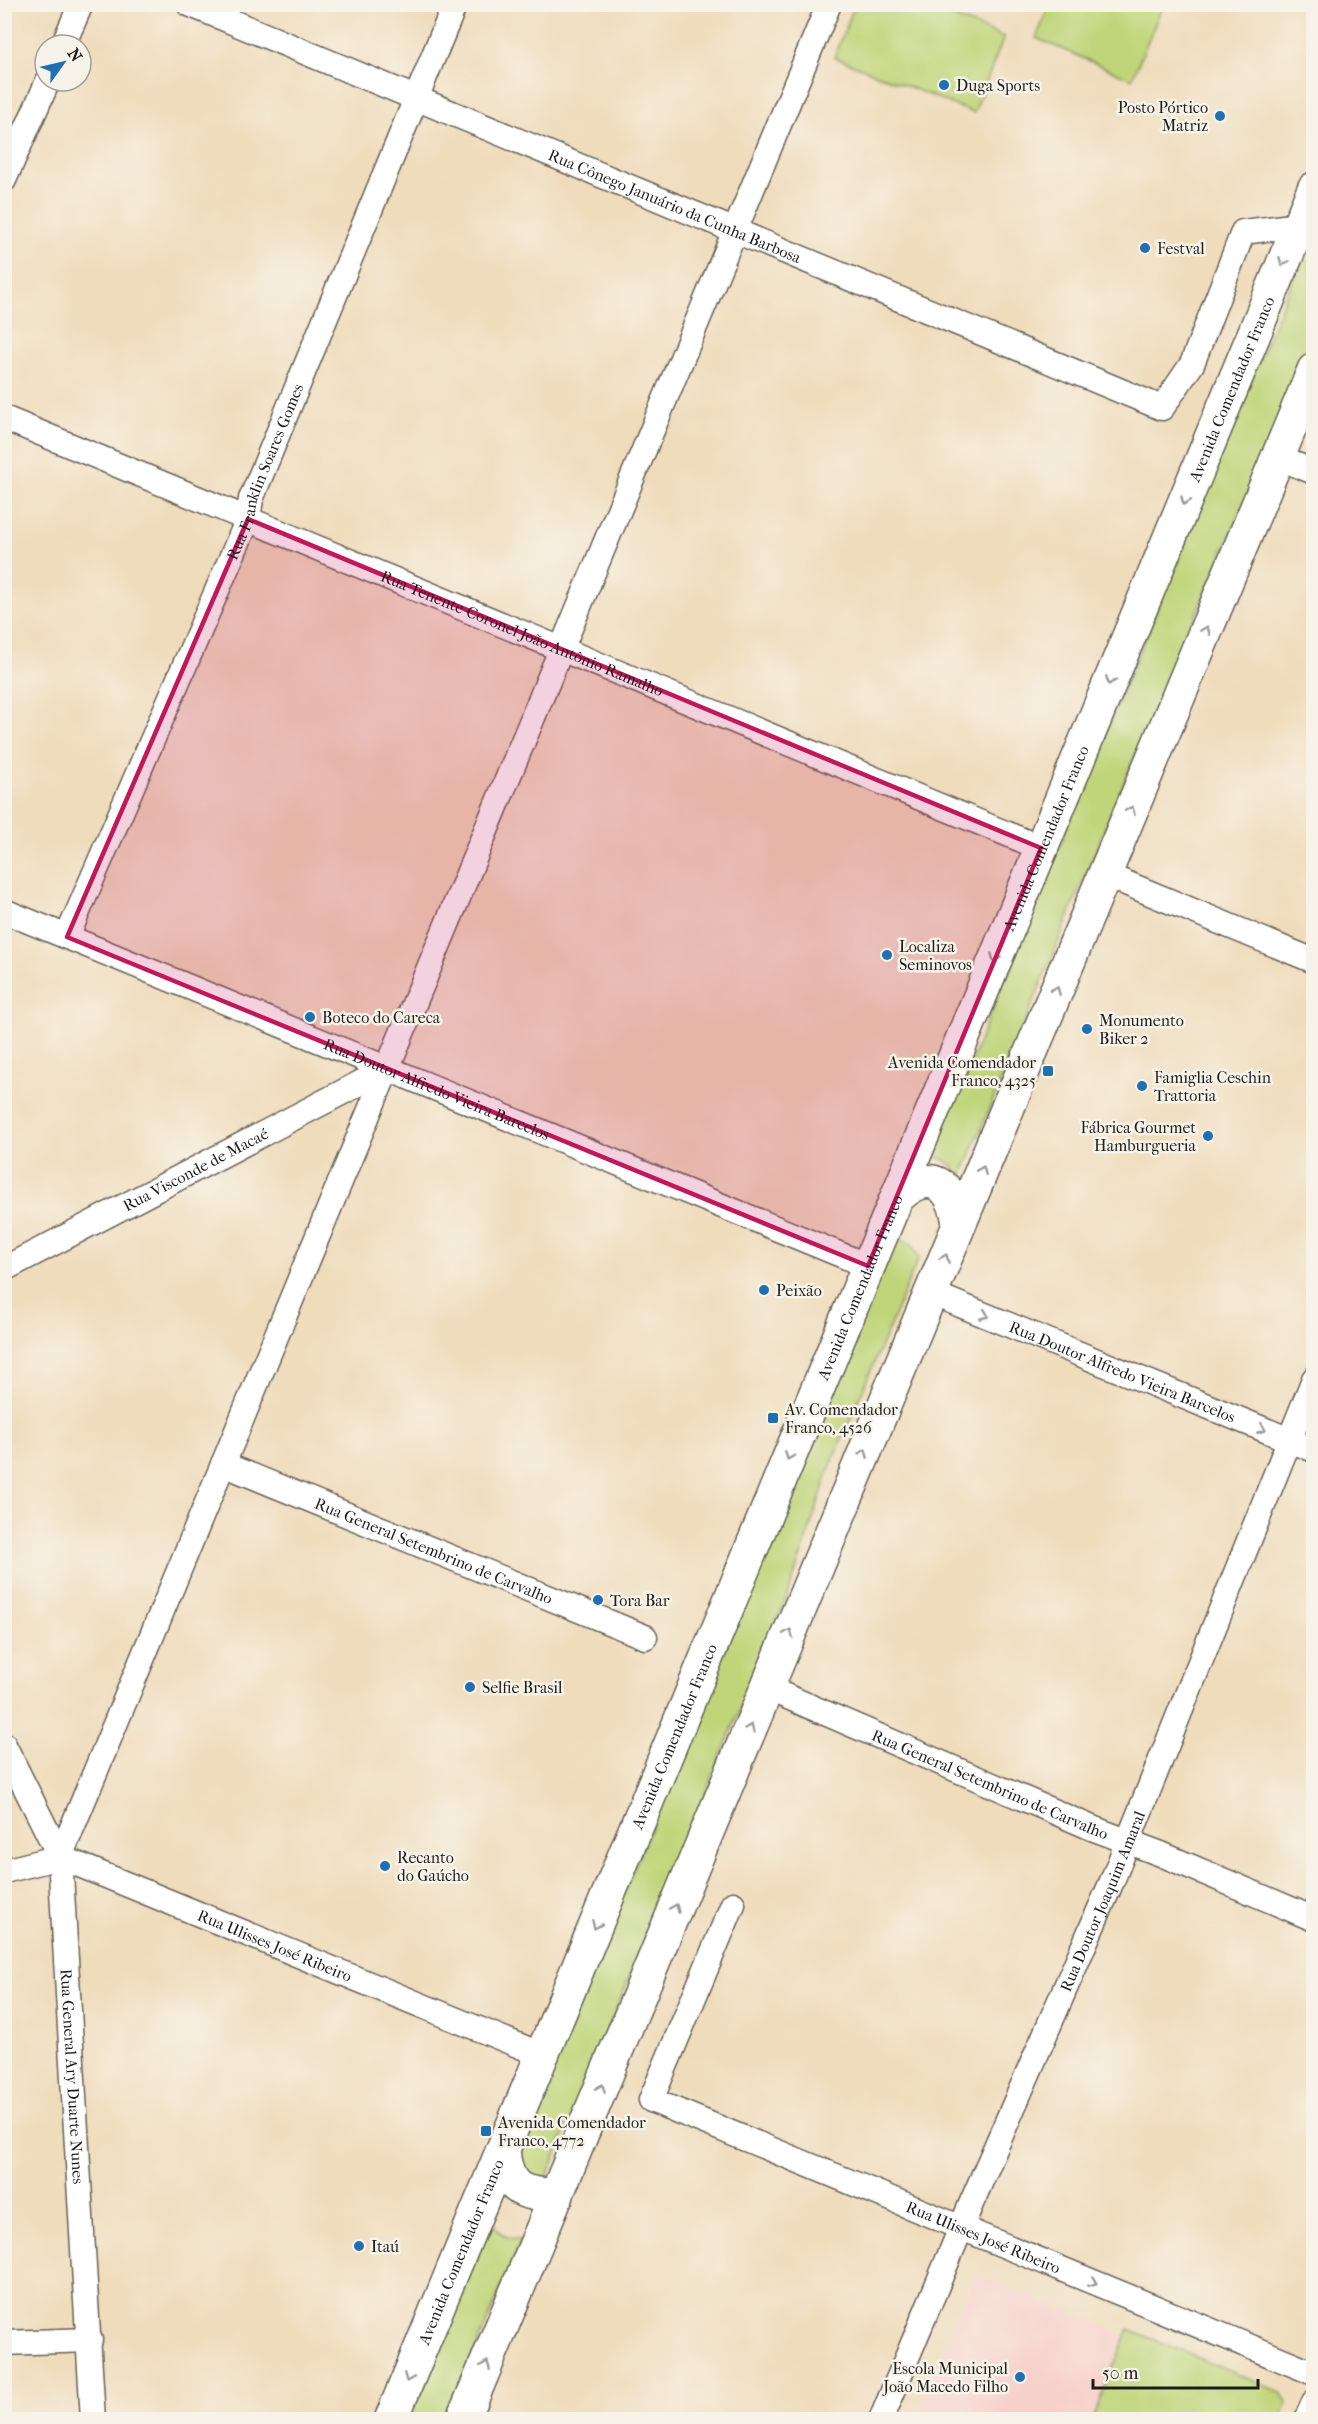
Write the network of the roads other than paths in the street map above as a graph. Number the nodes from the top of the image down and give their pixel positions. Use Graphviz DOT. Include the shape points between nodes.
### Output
graph roads {
  1 [pos="81,4"];
  2 [pos="189,4"];
  3 [pos="454,4"];
  4 [pos="829,4"];
  5 [pos="68,33"];
  6 [pos="43,93"];
  7 [pos="414,98"];
  8 [pos="4,180"];
  9 [pos="1314,189"];
  10 [pos="1299,225"];
  11 [pos="735,231"];
  12 [pos="1314,370"];
  13 [pos="4,418"];
  14 [pos="1277,457"];
  15 [pos="1314,472"];
  16 [pos="248,519"];
  17 [pos="561,649"];
  18 [pos="1041,848"];
  19 [pos="1104,874"];
  20 [pos="4,911"];
  21 [pos="67,937"];
  22 [pos="1314,961"];
  23 [pos="387,1069"];
  24 [pos="897,1198"];
  25 [pos="959,1224"];
  26 [pos="868,1266"];
  27 [pos="4,1269"];
  28 [pos="931,1293"];
  29 [pos="1314,1379"];
  30 [pos="1288,1439"];
  31 [pos="1314,1450"];
  32 [pos="223,1464"];
  33 [pos="645,1637"];
  34 [pos="767,1688"];
  35 [pos="4,1745"];
  36 [pos="1127,1841"];
  37 [pos="60,1857"];
  38 [pos="4,1871"];
  39 [pos="733,1904"];
  40 [pos="1314,1919"];
  41 [pos="542,2055"];
  42 [pos="503,2150"];
  43 [pos="556,2195"];
  44 [pos="961,2228"];
  45 [pos="90,2340"];
  46 [pos="4,2343"];
  47 [pos="1314,2373"];
  48 [pos="1314,2402"];
  49 [pos="93,2420"];
  50 [pos="391,2420"];
  51 [pos="463,2420"];
  52 [pos="881,2420"];
  53 [pos="1306,2420"];
  1 -- 5 [label="street"];
  2 -- 7 [label="street, Rua Cônego Januário da Cunha Barbosa"];
  3 -- 7 [label="street, Rua Franklin Soares Gomes"];
  4 -- 11 [label="street"];
  6 -- 8 [label="street"];
  7 -- 11 [label="street, Rua Cônego Januário da Cunha Barbosa"];
  7 -- 16 [label="street, Rua Franklin Soares Gomes" via="251,499"];
  9 -- 10 [label="highway, Avenida Comendador Franco"];
  10 -- 11 [label="street, Rua Cônego Januário da Cunha Barbosa" via="1243,232 1192,364 1162,408"];
  10 -- 18 [label="highway, Avenida Comendador Franco, one-way"];
  11 -- 17 [label="street"];
  12 -- 14 [label="highway"];
  13 -- 16 [label="street, Rua Tenente-Coronel João Antônio Ramalho"];
  14 -- 15 [label="street"];
  19 -- 14 [label="highway, one-way"];
  16 -- 17 [label="street, Rua Tenente-Coronel João Antônio Ramalho"];
  16 -- 21 [label="street, Rua Franklin Soares Gomes"];
  17 -- 18 [label="street, Rua Tenente-Coronel João Antônio Ramalho"];
  17 -- 23 [label="street"];
  18 -- 24 [label="highway, Avenida Comendador Franco, one-way"];
  19 -- 22 [label="street"];
  25 -- 19 [label="highway, one-way"];
  20 -- 21 [label="street, Rua Doutor Alfredo Vieira Barcelos"];
  21 -- 23 [label="street, Rua Doutor Alfredo Vieira Barcelos"];
  23 -- 26 [label="street, Rua Doutor Alfredo Vieira Barcelos"];
  23 -- 27 [label="street, Rua Visconde de Macaé"];
  23 -- 32 [label="street"];
  24 -- 25 [label="highway" via="920,1180 936,1183 950,1193"];
  24 -- 26 [label="highway, Avenida Comendador Franco"];
  28 -- 25 [label="highway, one-way"];
  26 -- 41 [label="highway, Avenida Comendador Franco, one-way"];
  28 -- 30 [label="street, Rua Doutor Alfredo Vieira Barcelos, one-way"];
  34 -- 28 [label="highway, one-way"];
  29 -- 30 [label="street, Rua Doutor Joaquim Amaral"];
  30 -- 31 [label="street, Rua Doutor Alfredo Vieira Barcelos"];
  30 -- 36 [label="street, Rua Doutor Joaquim Amaral"];
  32 -- 33 [label="street, Rua General Setembrino de Carvalho"];
  32 -- 37 [label="street"];
  34 -- 36 [label="street, Rua General Setembrino de Carvalho"];
  43 -- 34 [label="highway, one-way"];
  35 -- 37 [label="street, Rua General Ary Duarte Nunes"];
  36 -- 40 [label="street, Rua General Setembrino de Carvalho"];
  36 -- 44 [label="street, Rua Doutor Joaquim Amaral"];
  37 -- 38 [label="street"];
  37 -- 41 [label="street, Rua Ulisses José Ribeiro"];
  37 -- 45 [label="street, Rua General Ary Duarte Nunes"];
  39 -- 44 [label="street, Rua Ulisses José Ribeiro" via="651,2100"];
  41 -- 42 [label="highway, Avenida Comendador Franco"];
  42 -- 43 [label="highway" via="505,2169 512,2183 524,2192"];
  42 -- 50 [label="highway, Avenida Comendador Franco, one-way"];
  51 -- 43 [label="highway, one-way"];
  44 -- 47 [label="street, Rua Ulisses José Ribeiro, one-way"];
  44 -- 52 [label="street, Rua Doutor Joaquim Amaral"];
  45 -- 46 [label="street"];
  45 -- 49 [label="street, Rua General Ary Duarte Nunes"];
  48 -- 53 [label="street"];
}
